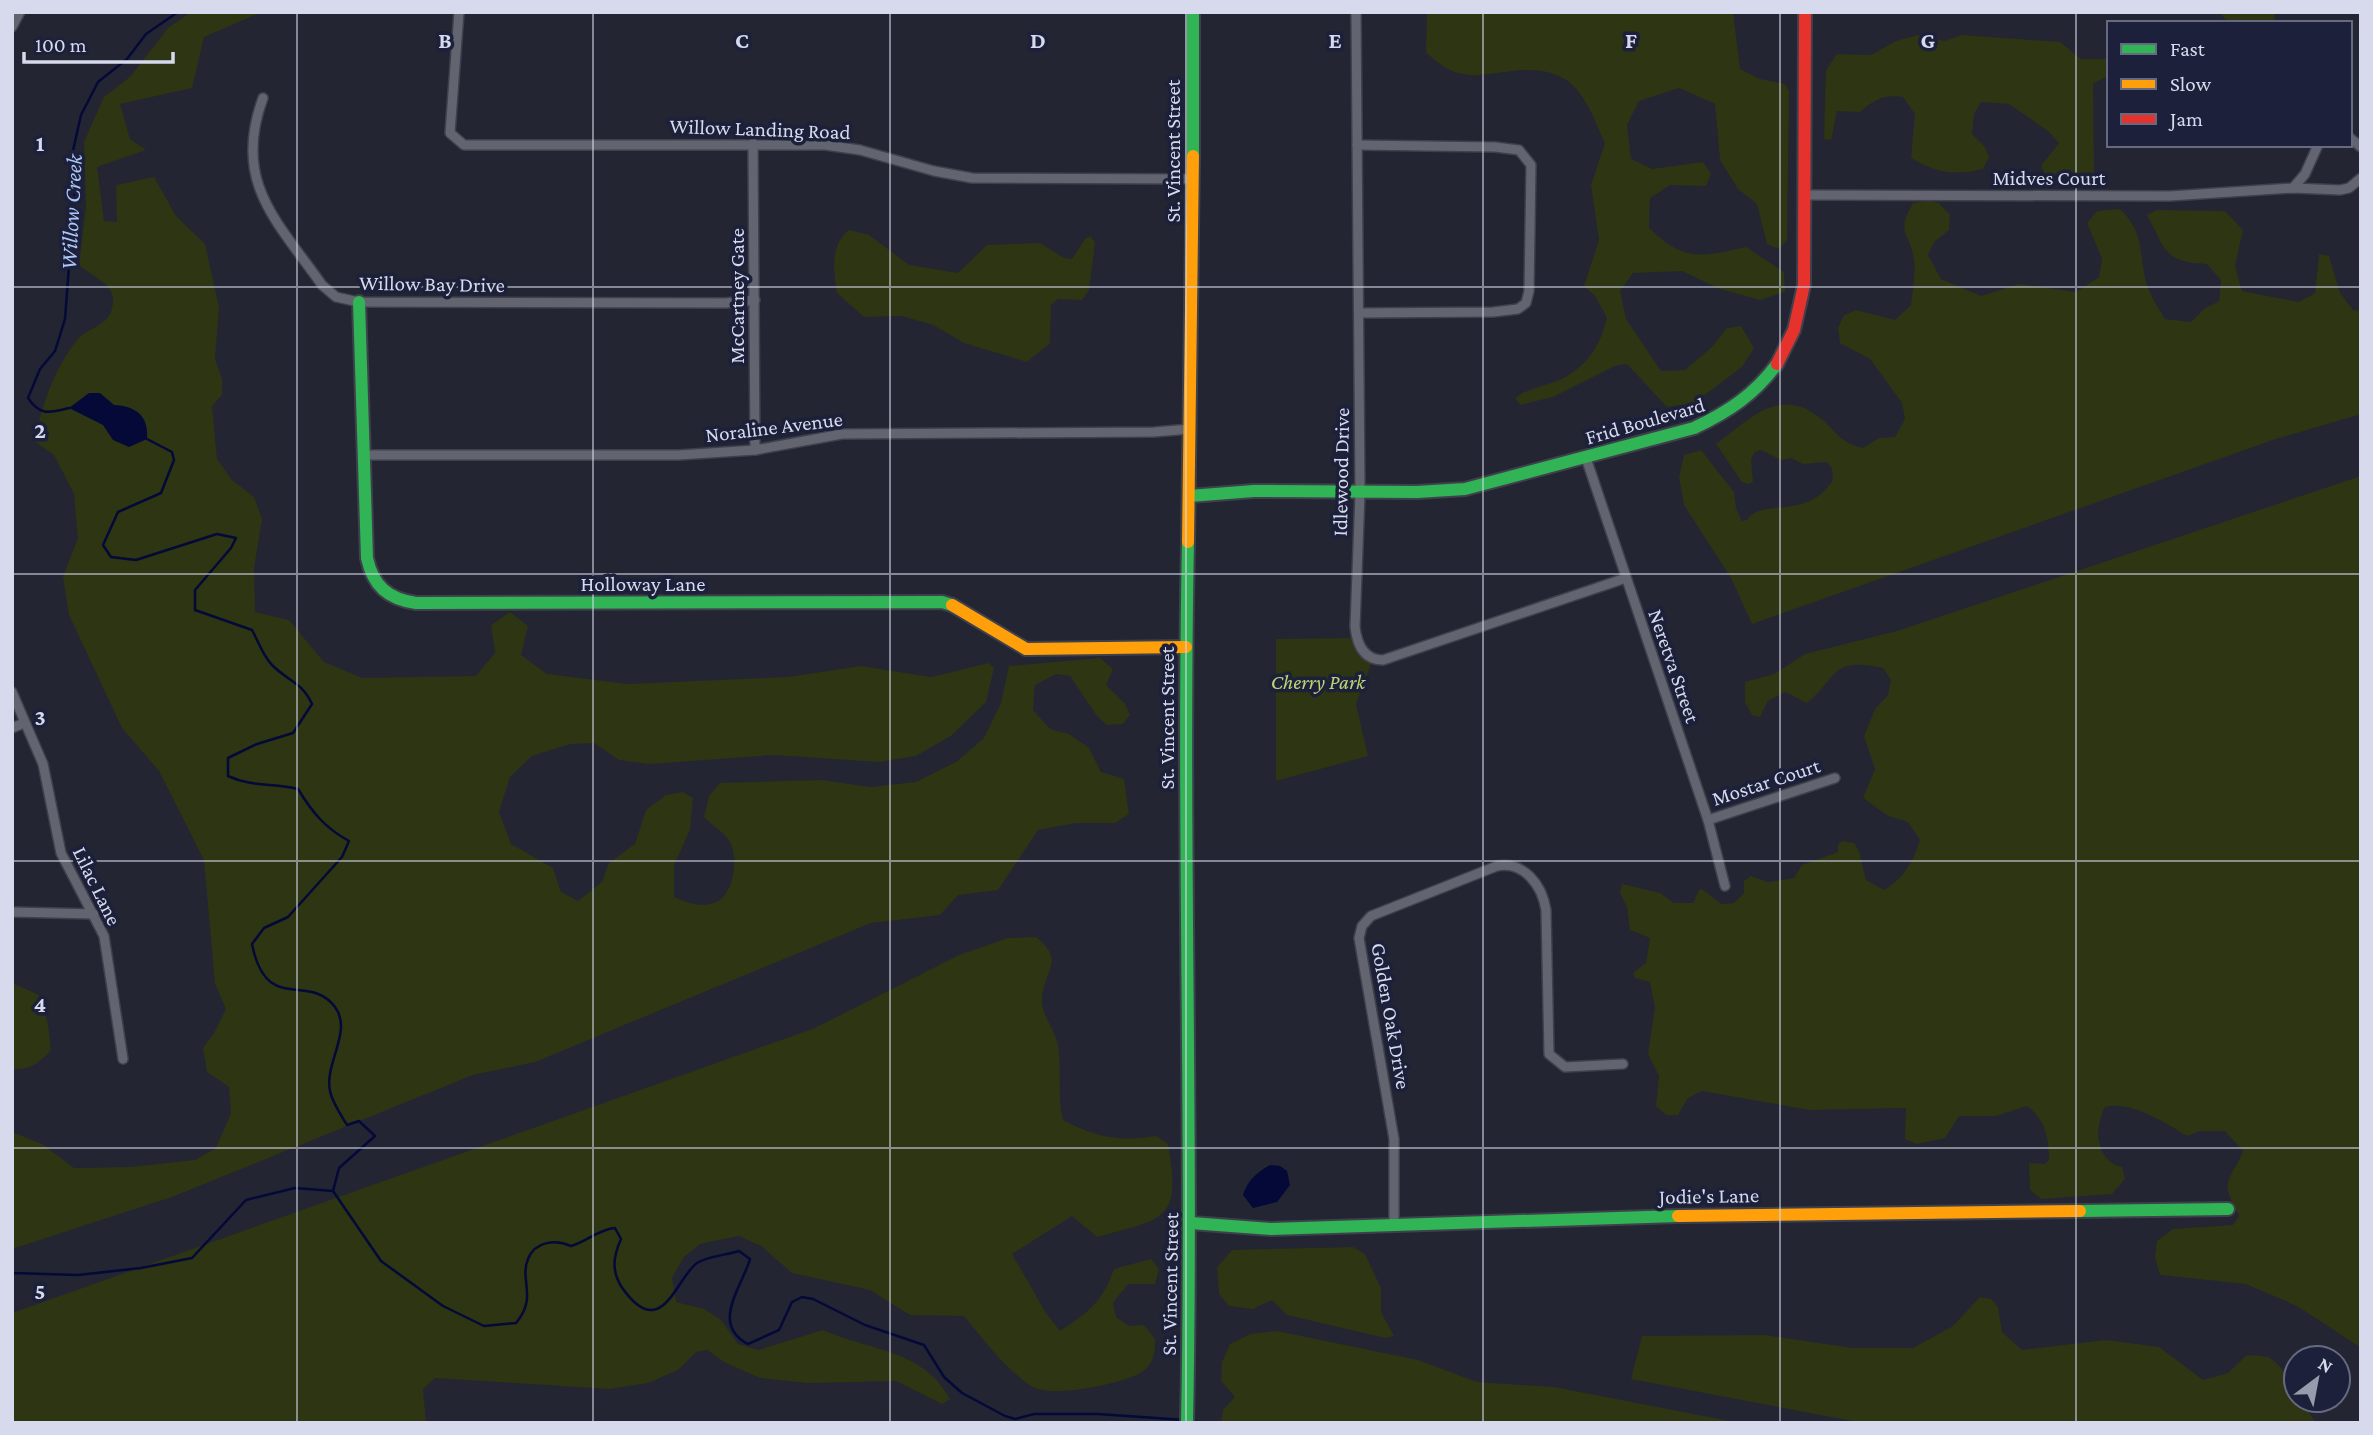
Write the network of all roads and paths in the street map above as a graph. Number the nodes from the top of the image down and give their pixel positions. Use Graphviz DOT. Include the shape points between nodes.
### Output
graph roads {
  1 [pos="20,12"];
  2 [pos="458,12"];
  3 [pos="1193,12"];
  4 [pos="1356,12"];
  5 [pos="1805,12"];
  6 [pos="12,27"];
  7 [pos="263,98"];
  8 [pos="753,143"];
  9 [pos="1357,145"];
  10 [pos="2317,147"];
  11 [pos="2361,178"];
  12 [pos="1191,180"];
  13 [pos="2293,188"];
  14 [pos="1804,195"];
  15 [pos="755,300"];
  16 [pos="359,302"];
  17 [pos="1359,313"];
  18 [pos="1190,429"];
  19 [pos="755,450"];
  20 [pos="363,455"];
  21 [pos="1586,458"];
  22 [pos="1360,493"];
  23 [pos="1189,496"];
  24 [pos="1626,578"];
  25 [pos="1186,647"];
  26 [pos="12,692"];
  27 [pos="24,723"];
  28 [pos="12,728"];
  29 [pos="1835,778"];
  30 [pos="1708,820"];
  31 [pos="1726,886"];
  32 [pos="12,912"];
  33 [pos="94,914"];
  34 [pos="122,1059"];
  35 [pos="1623,1064"];
  36 [pos="2228,1209"];
  37 [pos="1191,1223"];
  38 [pos="1394,1225"];
  39 [pos="1187,1423"];
  1 -- 6 [label="street"];
  2 -- 8 [label="street, Willow Landing Road" via="450,127 458,142 474,146"];
  3 -- 12 [label="street, St. Vincent Street"];
  4 -- 9 [label="street, Idlewood Drive"];
  5 -- 14 [label="street, Frid Boulevard"];
  7 -- 16 [label="street, Willow Bay Drive" via="254,127 256,186 328,292"];
  8 -- 12 [label="street, Willow Landing Road" via="849,148 972,178"];
  8 -- 15 [label="street, McCartney Gate"];
  9 -- 17 [label="street, Idlewood Drive"];
  9 -- 17 [label="street" via="1495,147 1519,150 1531,165 1526,303 1518,309 1493,312"];
  10 -- 13 [label="street"];
  11 -- 13 [label="street, Midves Court" via="2340,190"];
  12 -- 18 [label="street, St. Vincent Street"];
  13 -- 14 [label="street, Midves Court" via="2170,196"];
  14 -- 21 [label="street, Frid Boulevard" via="1801,310 1786,351 1765,383 1740,407 1710,424"];
  15 -- 16 [label="street, Willow Bay Drive"];
  15 -- 19 [label="street, McCartney Gate"];
  16 -- 20 [label="street, Holloway Lane"];
  17 -- 22 [label="street, Idlewood Drive"];
  18 -- 19 [label="street, Noraline Avenue" via="842,434"];
  18 -- 23 [label="street, St. Vincent Street"];
  19 -- 20 [label="street, Noraline Avenue" via="679,455"];
  20 -- 25 [label="street, Holloway Lane" via="371,576 384,594 404,603 942,603 966,608 1002,638 1026,649"];
  21 -- 22 [label="street, Frid Boulevard" via="1466,488"];
  21 -- 24 [label="street, Neretva Street"];
  22 -- 23 [label="street, Frid Boulevard"];
  22 -- 24 [label="street, Idlewood Drive" via="1356,636 1363,652 1375,660"];
  23 -- 25 [label="street, St. Vincent Street"];
  24 -- 30 [label="street, Neretva Street"];
  25 -- 37 [label="street, St. Vincent Street"];
  26 -- 27 [label="street, Lilac Lane"];
  27 -- 28 [label="street"];
  27 -- 33 [label="street, Lilac Lane" via="48,781 61,853"];
  29 -- 30 [label="street, Mostar Court"];
  30 -- 31 [label="street, Neretva Street"];
  32 -- 33 [label="street"];
  33 -- 34 [label="street, Lilac Lane" via="104,936"];
  35 -- 38 [label="street, Golden Oak Drive" via="1565,1067 1549,1054 1546,910 1541,892 1523,870 1497,866 1371,916 1359,938 1394,1139"];
  36 -- 38 [label="street, Jodie's Lane" via="1722,1215"];
  37 -- 38 [label="street, Jodie's Lane" via="1271,1229"];
  37 -- 39 [label="street, St. Vincent Street"];
}
